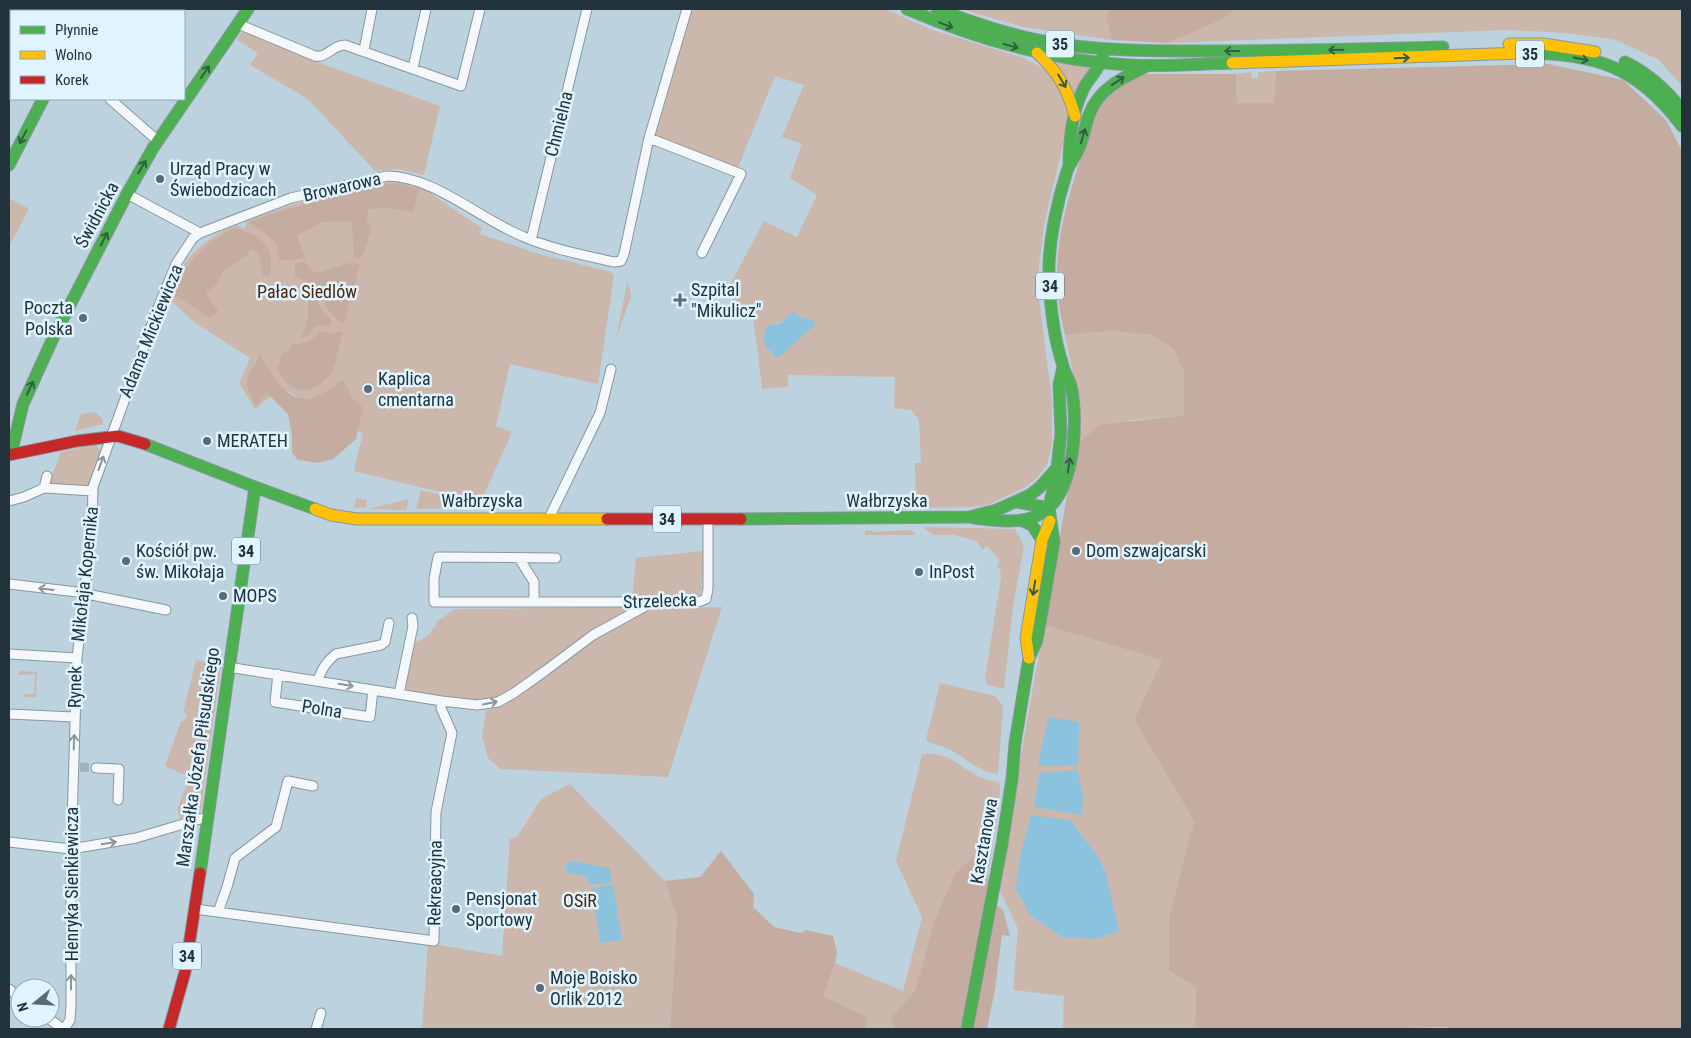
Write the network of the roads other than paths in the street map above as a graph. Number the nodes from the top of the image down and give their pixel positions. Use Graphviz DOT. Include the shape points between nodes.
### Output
graph roads {
  1 [pos="248,9"];
  2 [pos="372,9"];
  3 [pos="426,9"];
  4 [pos="480,9"];
  5 [pos="587,9"];
  6 [pos="687,9"];
  7 [pos="907,9"];
  8 [pos="937,9"];
  9 [pos="238,24"];
  10 [pos="364,50"];
  11 [pos="1104,50"];
  12 [pos="1036,52"];
  13 [pos="1102,62"];
  14 [pos="1148,65"];
  15 [pos="413,68"];
  16 [pos="42,100"];
  17 [pos="111,100"];
  18 [pos="1094,104"];
  19 [pos="1682,110"];
  20 [pos="1075,117"];
  21 [pos="1682,126"];
  22 [pos="649,138"];
  23 [pos="158,141"];
  24 [pos="9,165"];
  25 [pos="1069,166"];
  26 [pos="127,194"];
  27 [pos="200,233"];
  28 [pos="531,240"];
  29 [pos="702,253"];
  30 [pos="1063,367"];
  31 [pos="611,369"];
  32 [pos="111,436"];
  33 [pos="10,455"];
  34 [pos="1057,468"];
  35 [pos="47,476"];
  36 [pos="255,487"];
  37 [pos="44,488"];
  38 [pos="93,491"];
  39 [pos="9,501"];
  40 [pos="1016,502"];
  41 [pos="1050,514"];
  42 [pos="969,517"];
  43 [pos="551,518"];
  44 [pos="708,519"];
  45 [pos="1023,521"];
  46 [pos="1042,540"];
  47 [pos="519,558"];
  48 [pos="556,558"];
  49 [pos="9,584"];
  50 [pos="84,594"];
  51 [pos="534,602"];
  52 [pos="648,603"];
  53 [pos="166,610"];
  54 [pos="412,618"];
  55 [pos="389,623"];
  56 [pos="9,654"];
  57 [pos="77,658"];
  58 [pos="1029,658"];
  59 [pos="228,667"];
  60 [pos="278,674"];
  61 [pos="318,680"];
  62 [pos="373,690"];
  63 [pos="399,694"];
  64 [pos="442,701"];
  65 [pos="9,714"];
  66 [pos="74,717"];
  67 [pos="96,768"];
  68 [pos="313,786"];
  69 [pos="118,800"];
  70 [pos="207,817"];
  71 [pos="9,842"];
  72 [pos="71,848"];
  73 [pos="195,909"];
  74 [pos="218,912"];
  75 [pos="321,1013"];
  76 [pos="64,1029"];
  77 [pos="169,1029"];
  78 [pos="316,1029"];
  79 [pos="967,1029"];
  1 -- 9 [label="main road, Świdnicka"];
  2 -- 10 [label="street"];
  3 -- 15 [label="street"];
  4 -- 15 [label="street" via="461,86"];
  5 -- 28 [label="street, Chmielna"];
  6 -- 22 [label="street"];
  7 -- 12 [label="main road, 35, one-way" via="963,31"];
  8 -- 11 [label="main road, 35" via="1028,38"];
  9 -- 10 [label="street" via="315,56 325,55 340,45"];
  23 -- 9 [label="main road, Świdnicka, one-way"];
  10 -- 15 [label="street"];
  11 -- 13 [label="main road, Wałbrzyska / 34"];
  19 -- 11 [label="main road, 35, one-way" via="1657,82 1632,65 1593,52 1543,44 1281,51"];
  12 -- 13 [label="main road, 35"];
  12 -- 20 [label="main road, one-way" via="1062,79 1070,94"];
  13 -- 14 [label="main road, 35"];
  13 -- 18 [label="main road" via="1102,79"];
  13 -- 20 [label="main road, Wałbrzyska / 34" via="1084,88"];
  18 -- 14 [label="main road, Wałbrzyska / 34, one-way" via="1108,88"];
  14 -- 21 [label="main road, 35, one-way" via="1556,55 1624,71 1658,96"];
  16 -- 24 [label="main road, one-way"];
  17 -- 23 [label="street"];
  25 -- 18 [label="main road, Wałbrzyska / 34, one-way" via="1078,151"];
  20 -- 25 [label="main road, Wałbrzyska / 34" via="1068,148"];
  22 -- 28 [label="street, Browarowa" via="621,261 614,262"];
  22 -- 29 [label="street" via="741,174"];
  26 -- 23 [label="main road, Świdnicka, one-way"];
  25 -- 30 [label="main road, Wałbrzyska / 34" via="1050,256 1051,302"];
  26 -- 27 [label="street"];
  33 -- 26 [label="main road, Świdnicka, one-way" via="23,404"];
  27 -- 28 [label="street, Browarowa" via="291,198 398,176 424,183"];
  27 -- 32 [label="street, Adama Mickiewicza" via="176,264"];
  30 -- 34 [label="main road, Wałbrzyska / 34" via="1059,385 1061,426"];
  41 -- 30 [label="main road, Wałbrzyska / 34, one-way" via="1068,475 1072,446 1071,384"];
  31 -- 43 [label="street" via="600,414"];
  32 -- 33 [label="main road, Wałbrzyska"];
  32 -- 36 [label="main road, Wałbrzyska" via="126,437"];
  38 -- 32 [label="street, Adama Mickiewicza, one-way"];
  34 -- 40 [label="main road, Wałbrzyska / 34" via="1039,488"];
  34 -- 41 [label="main road, Kasztanowa"];
  35 -- 37 [label="street"];
  36 -- 43 [label="main road, Wałbrzyska / 34" via="344,518"];
  36 -- 59 [label="main road, Marszałka Józefa Piłsudskiego / 34"];
  37 -- 38 [label="street"];
  37 -- 39 [label="street"];
  38 -- 50 [label="street, Mikołaja Kopernika"];
  40 -- 41 [label="main road"];
  40 -- 42 [label="main road, Wałbrzyska / 34"];
  41 -- 45 [label="main road, Wałbrzyska / 34"];
  41 -- 46 [label="main road, Kasztanowa"];
  41 -- 58 [label="main road, Kasztanowa" via="1054,542 1037,640"];
  42 -- 44 [label="main road, Wałbrzyska / 34"];
  42 -- 45 [label="main road, Wałbrzyska / 34" via="998,522"];
  43 -- 44 [label="main road, Wałbrzyska / 34"];
  44 -- 52 [label="street, Strzelecka" via="706,599"];
  45 -- 46 [label="main road" via="1032,525"];
  46 -- 58 [label="main road, Kasztanowa, one-way" via="1026,638"];
  47 -- 48 [label="street, Strzelecka"];
  47 -- 51 [label="street" via="534,582"];
  47 -- 51 [label="street, Strzelecka" via="438,557 434,602"];
  50 -- 49 [label="street, one-way"];
  50 -- 53 [label="street"];
  50 -- 57 [label="street, Mikołaja Kopernika"];
  51 -- 52 [label="street, Strzelecka"];
  64 -- 52 [label="street, Polna, one-way" via="477,706 498,702 593,635"];
  54 -- 63 [label="street"];
  55 -- 61 [label="street" via="386,642 336,654"];
  56 -- 57 [label="street, Rynek"];
  57 -- 66 [label="street, Rynek"];
  58 -- 79 [label="main road, Kasztanowa" via="1002,844"];
  59 -- 60 [label="street, Polna"];
  59 -- 70 [label="main road, Marszałka Józefa Piłsudskiego / 34"];
  60 -- 61 [label="street, Polna"];
  60 -- 62 [label="street, Polna" via="275,702 370,717"];
  61 -- 62 [label="street, Polna, one-way"];
  62 -- 63 [label="street, Polna"];
  63 -- 64 [label="street, Polna"];
  64 -- 74 [label="street, Rekreacyjna" via="441,708 452,733 436,812 434,941"];
  65 -- 66 [label="street, Rynek"];
  72 -- 66 [label="street, Henryka Sienkiewicza, one-way" via="77,767"];
  67 -- 69 [label="street" via="119,769"];
  68 -- 74 [label="street" via="288,781 276,827 235,858"];
  72 -- 70 [label="street, one-way" via="136,838"];
  70 -- 73 [label="main road, Marszałka Józefa Piłsudskiego / 34"];
  71 -- 72 [label="street"];
  76 -- 72 [label="street, Henryka Sienkiewicza, one-way" via="70,1020 71,1004"];
  73 -- 74 [label="street, Rekreacyjna"];
  73 -- 77 [label="main road, Marszałka Józefa Piłsudskiego / 34" via="185,972"];
  75 -- 78 [label="street"];
}
